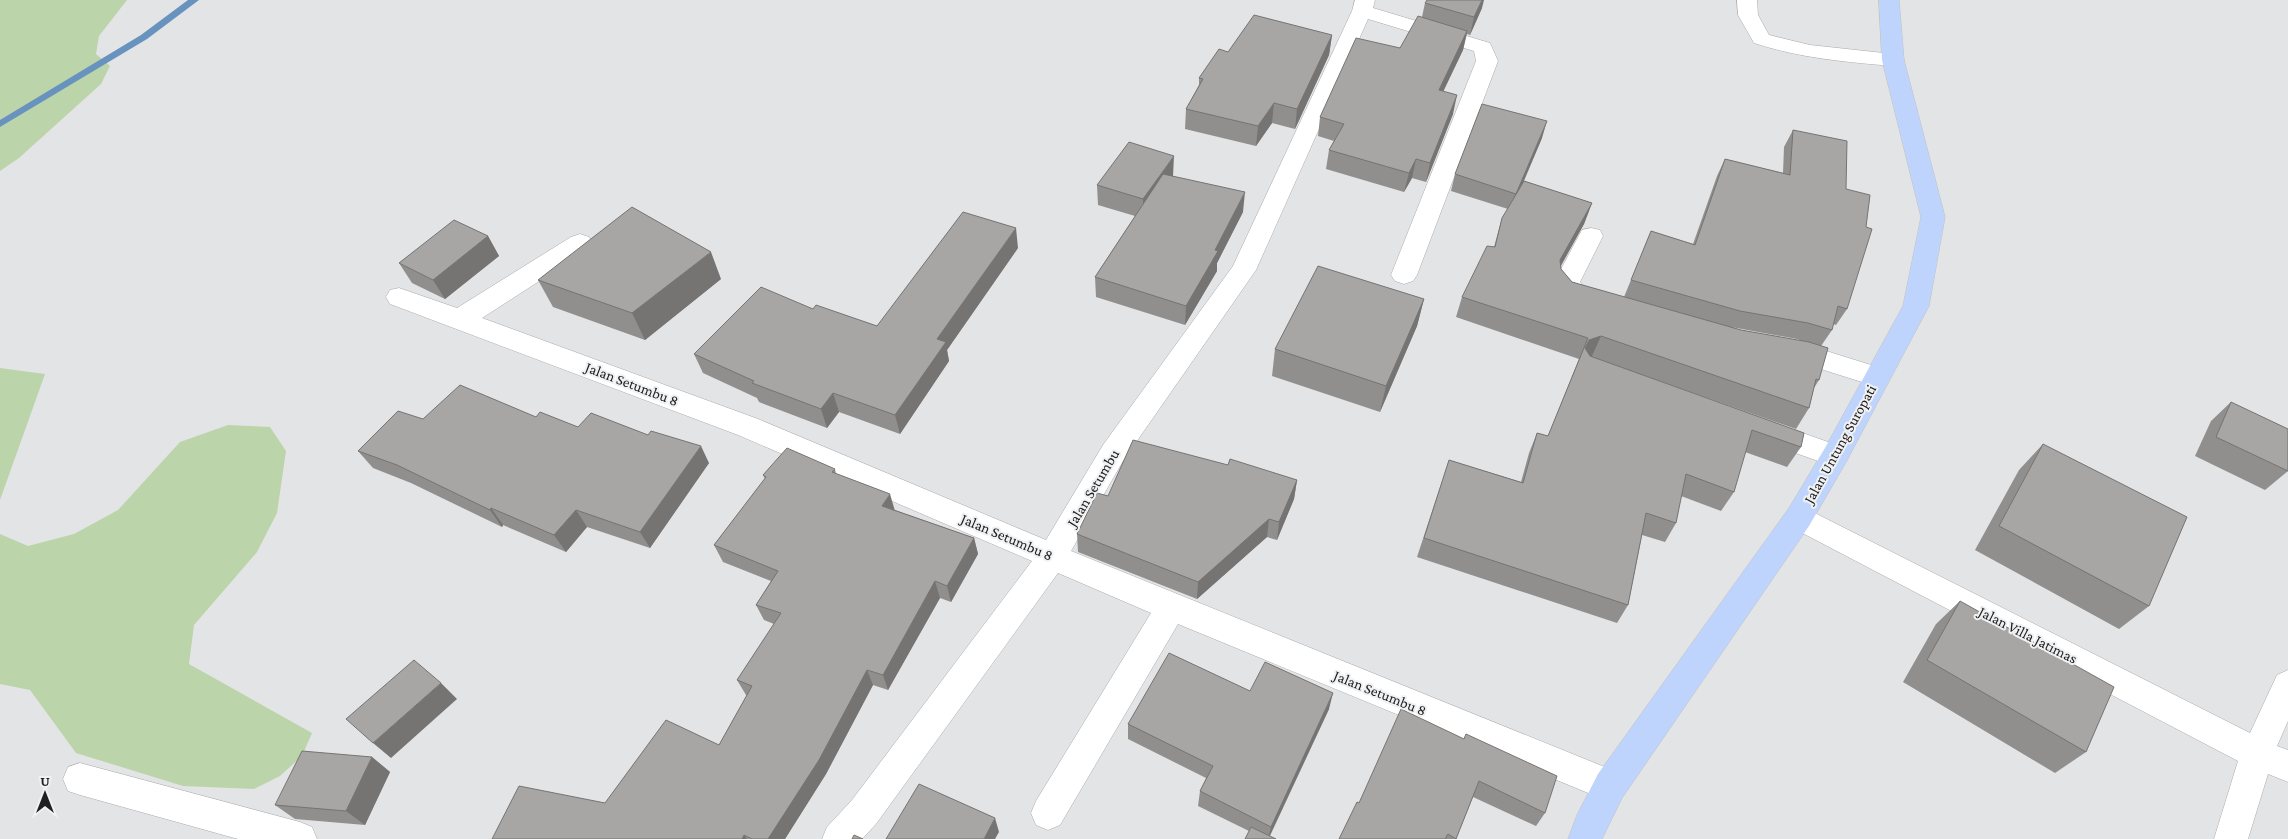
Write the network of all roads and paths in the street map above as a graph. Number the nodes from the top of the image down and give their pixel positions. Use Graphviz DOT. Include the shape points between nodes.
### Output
graph roads {
  1 [pos="1747,0"];
  2 [pos="1889,0"];
  3 [pos="1364,5"];
  4 [pos="1893,60"];
  5 [pos="1591,236"];
  6 [pos="580,243"];
  7 [pos="1404,275"];
  8 [pos="400,297"];
  9 [pos="1617,307"];
  10 [pos="460,319"];
  11 [pos="1767,345"];
  12 [pos="1878,377"];
  13 [pos="1741,422"];
  14 [pos="1835,456"];
  15 [pos="1799,516"];
  16 [pos="1052,557"];
  17 [pos="1171,607"];
  18 [pos="2288,685"];
  19 [pos="2256,754"];
  20 [pos="2288,766"];
  21 [pos="80,780"];
  22 [pos="1610,786"];
  23 [pos="1048,812"];
  24 [pos="300,839"];
  25 [pos="839,839"];
  26 [pos="1585,839"];
  27 [pos="2231,839"];
  1 -- 4 [label="street" via="1748,15 1761,39 1784,47"];
  2 -- 4 [label="main road, Jalan Untung Suropati"];
  3 -- 7 [label="street" via="1483,47 1487,60"];
  3 -- 16 [label="street, Jalan Setumbu" via="1244,270 1113,453"];
  4 -- 12 [label="main road, Jalan Untung Suropati" via="1933,217 1916,306"];
  5 -- 9 [label="street" via="1567,282 1568,289 1573,294"];
  6 -- 10 [label="street"];
  8 -- 10 [label="street, Jalan Setumbu 8"];
  10 -- 16 [label="street, Jalan Setumbu 8" via="748,427"];
  11 -- 12 [label="street" via="1797,351"];
  12 -- 14 [label="main road, Jalan Untung Suropati"];
  13 -- 14 [label="street"];
  14 -- 15 [label="main road, Jalan Untung Suropati"];
  15 -- 19 [label="street, Jalan Villa Jatimas"];
  15 -- 22 [label="main road, Jalan Untung Suropati"];
  16 -- 17 [label="street, Jalan Setumbu 8"];
  16 -- 25 [label="street, Jalan Setumbu" via="864,812"];
  17 -- 22 [label="street, Jalan Setumbu 8"];
  17 -- 23 [label="street"];
  18 -- 19 [label="street"];
  19 -- 20 [label="street, Jalan Villa Jatimas"];
  19 -- 27 [label="street"];
  21 -- 24 [label="street"];
  22 -- 26 [label="main road, Jalan Untung Suropati"];
}
